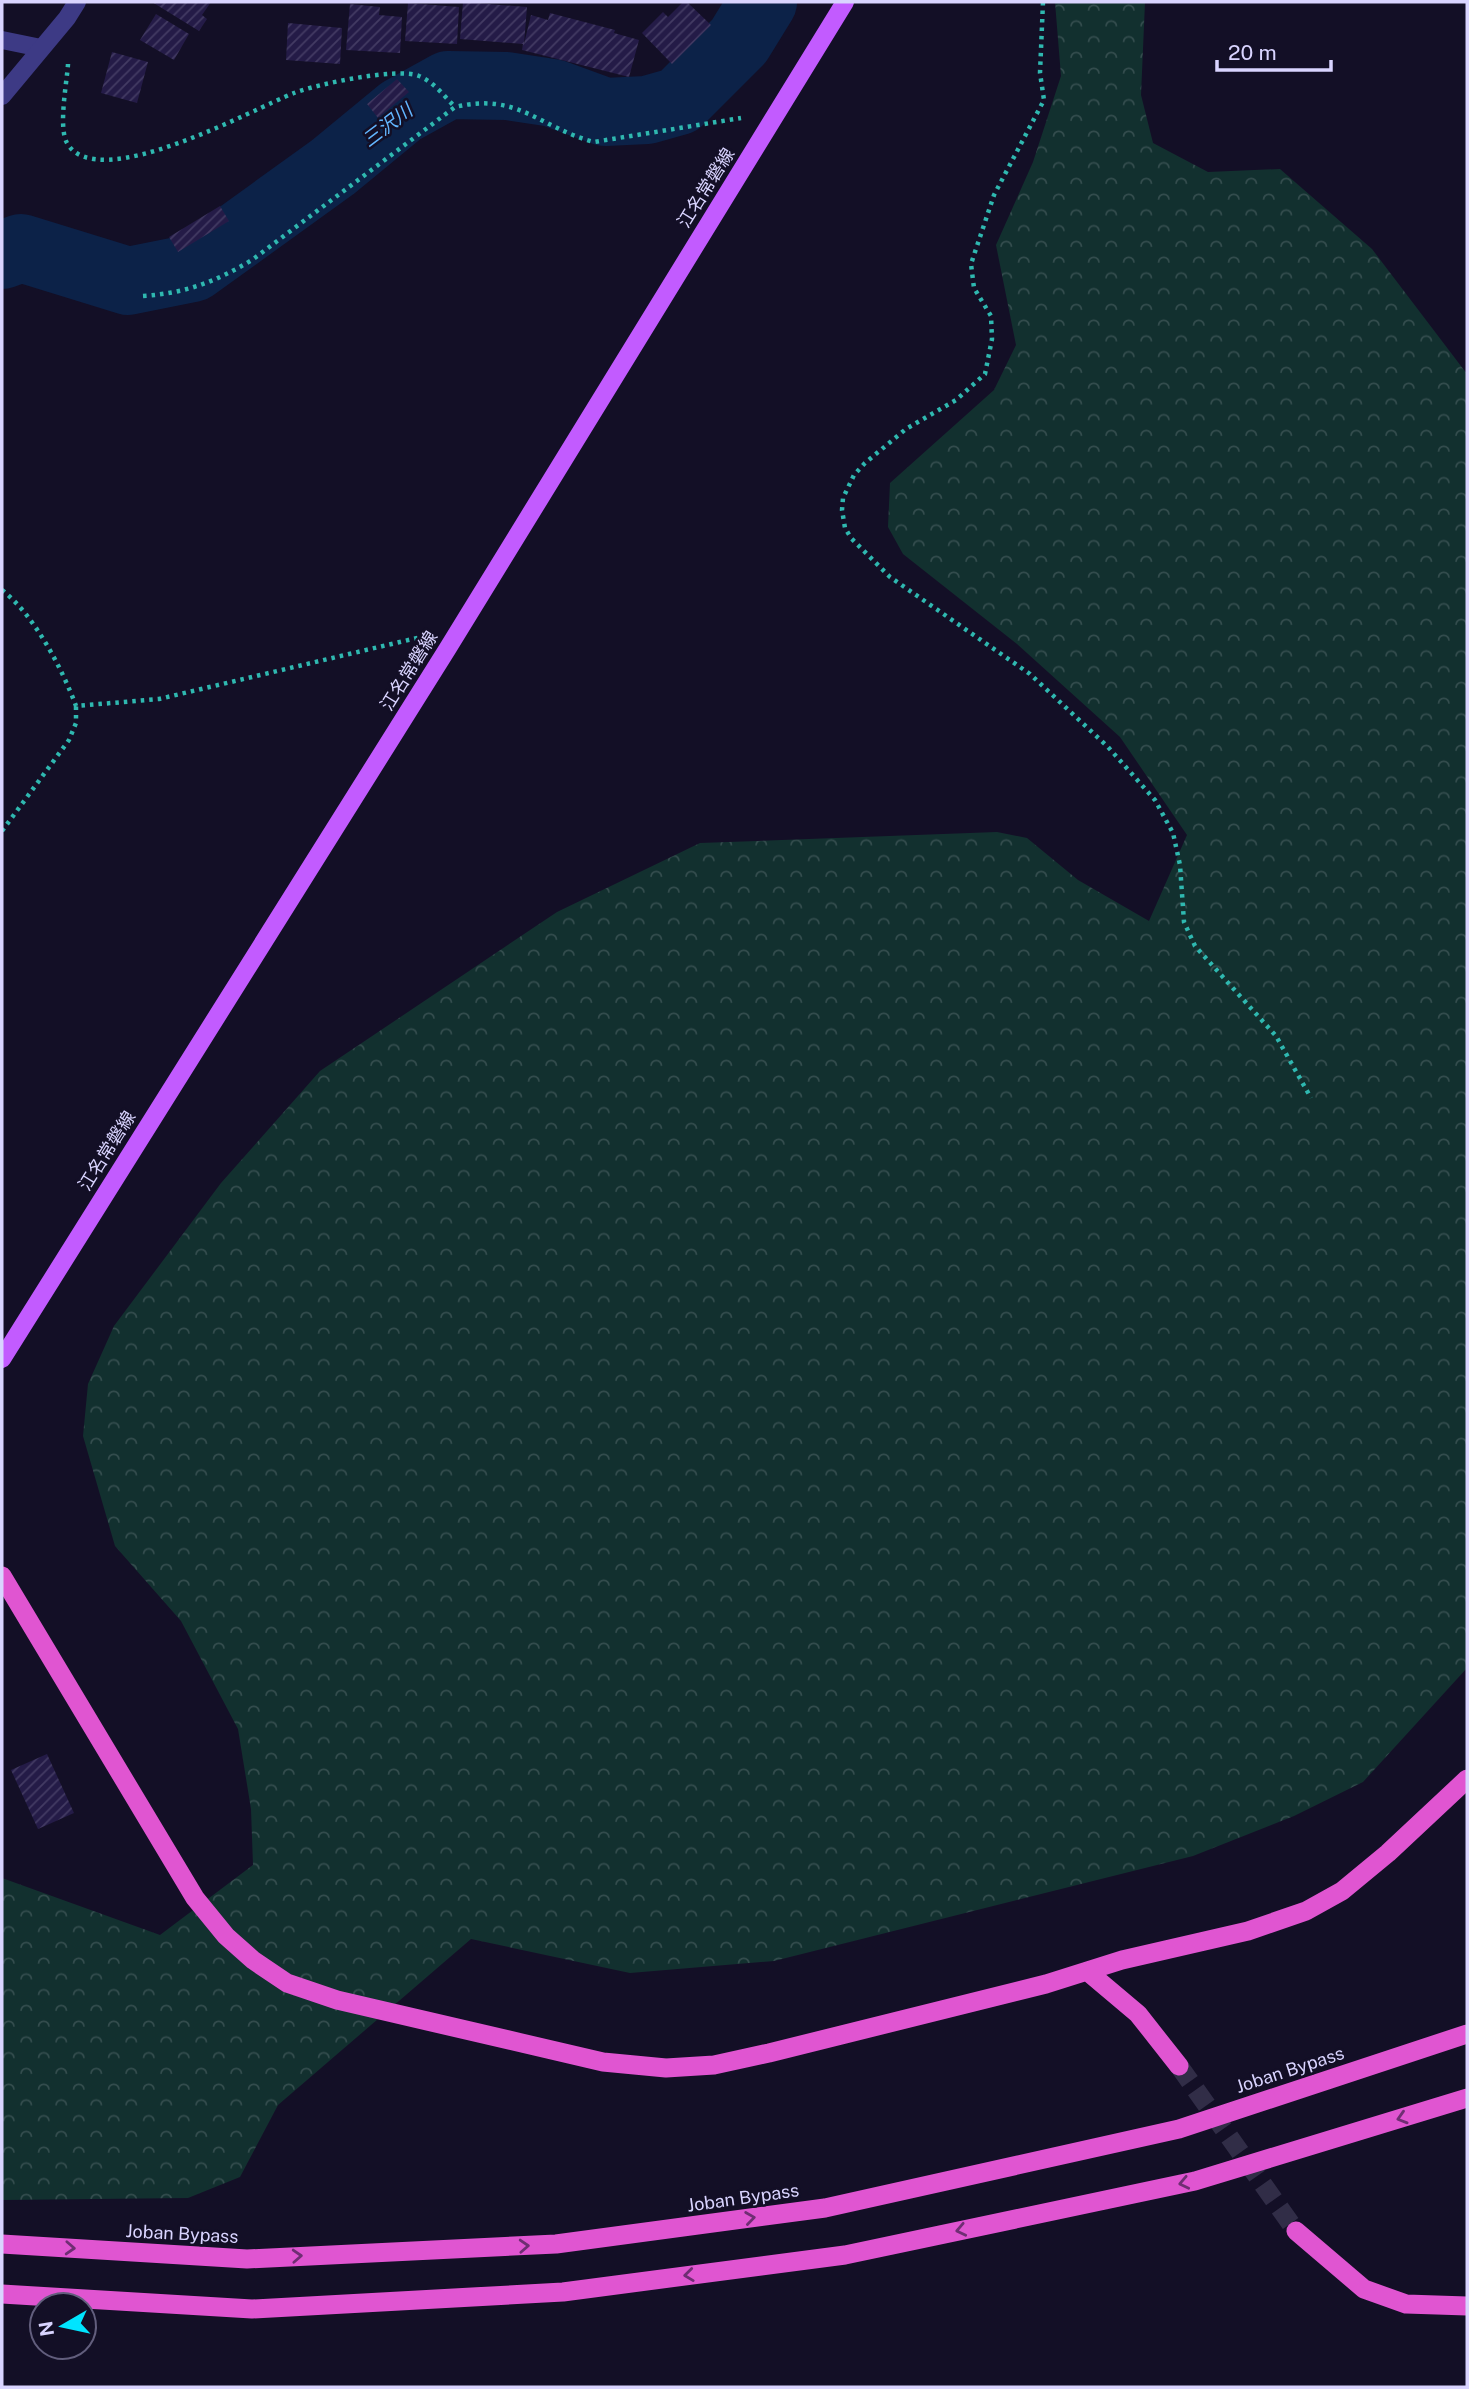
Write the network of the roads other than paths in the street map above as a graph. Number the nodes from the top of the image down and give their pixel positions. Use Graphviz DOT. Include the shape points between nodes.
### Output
graph roads {
  1 [pos="77,2"];
  2 [pos="845,2"];
  3 [pos="2,40"];
  4 [pos="41,48"];
  5 [pos="2,96"];
  6 [pos="2,1359"];
  7 [pos="2,1576"];
  8 [pos="1467,1779"];
  9 [pos="1087,1971"];
  10 [pos="1467,2034"];
  11 [pos="1179,2066"];
  12 [pos="1467,2098"];
  13 [pos="1296,2231"];
  14 [pos="2,2244"];
  15 [pos="2,2294"];
  16 [pos="1467,2306"];
  1 -- 4 [label="street"];
  2 -- 6 [label="main road, 江名常磐線" via="448,648"];
  3 -- 4 [label="street"];
  4 -- 5 [label="street"];
  7 -- 9 [label="highway" via="195,1898 226,1936 287,1983 337,2000 603,2062 666,2068 714,2065 769,2053"];
  8 -- 9 [label="highway" via="1342,1891 1306,1911"];
  9 -- 11 [label="highway" via="1138,2014"];
  14 -- 10 [label="highway, Joban Bypass, one-way" via="247,2259 556,2244 825,2208 1179,2129"];
  12 -- 15 [label="highway, one-way" via="1195,2181 845,2255 563,2292 251,2309"];
  13 -- 16 [label="highway" via="1364,2289 1406,2304"];
}
